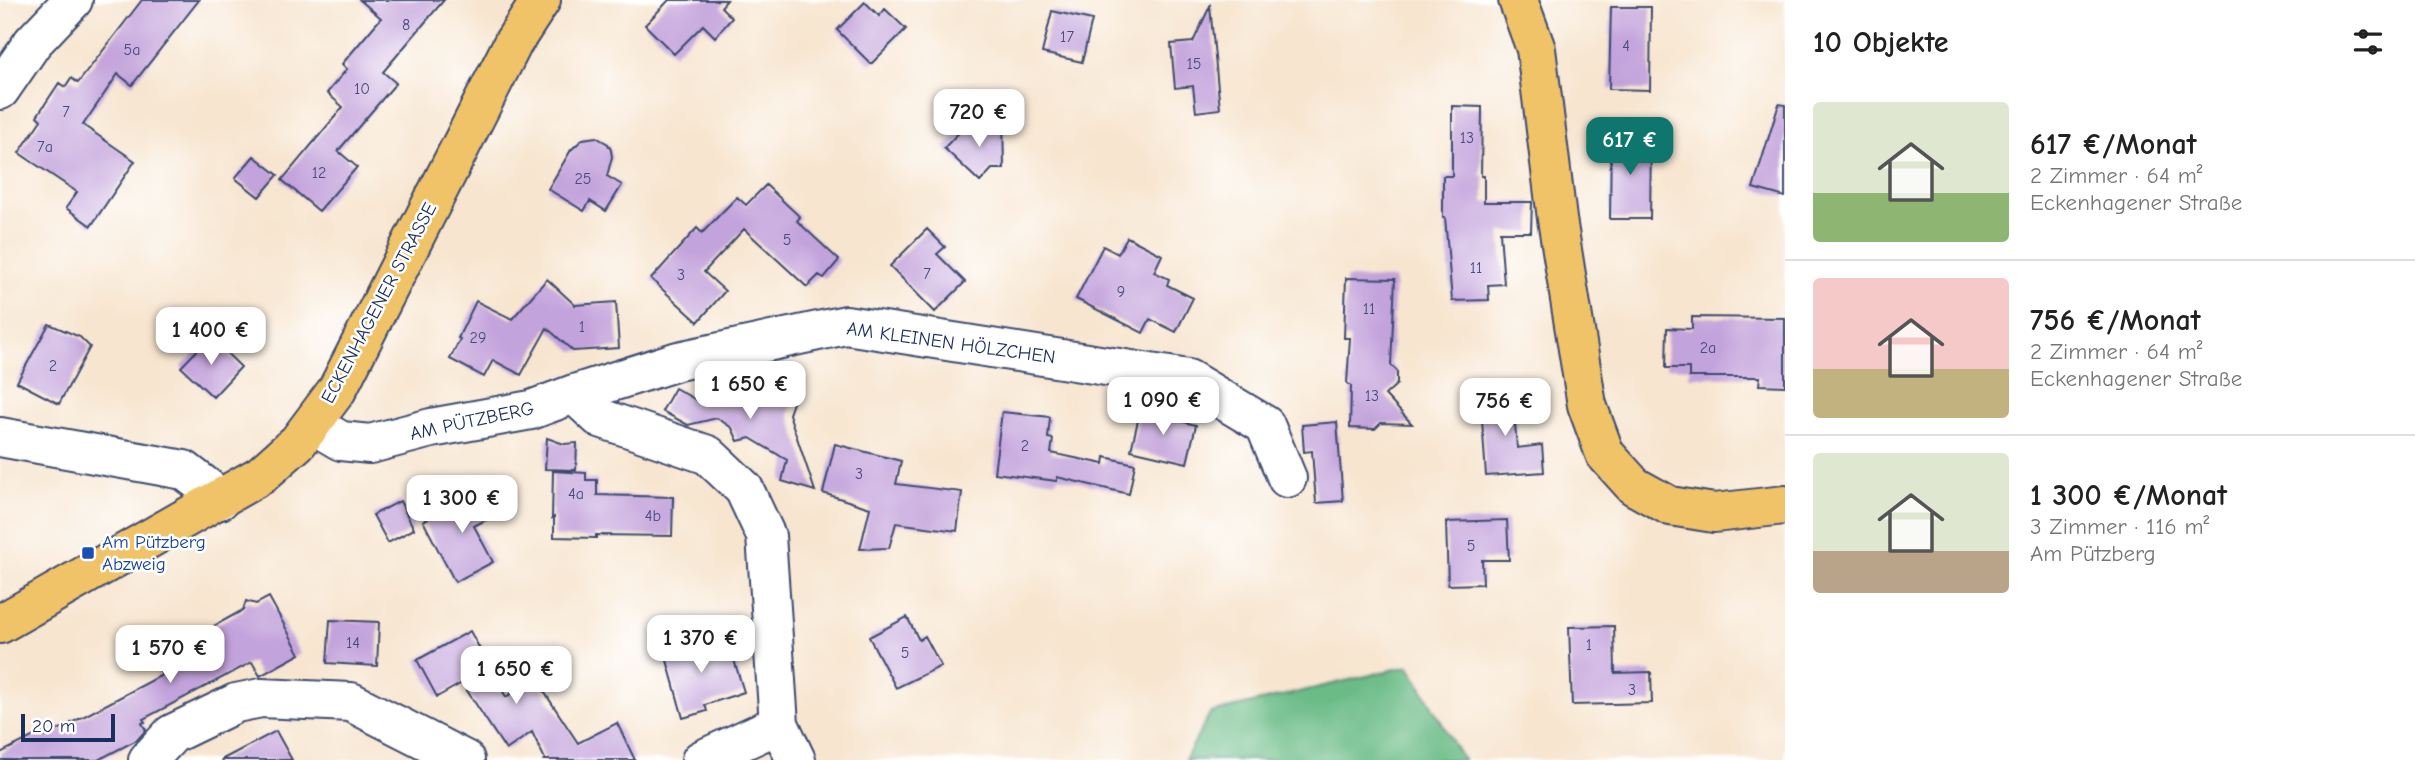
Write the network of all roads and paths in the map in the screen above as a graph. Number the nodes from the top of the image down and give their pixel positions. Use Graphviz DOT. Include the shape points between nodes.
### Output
graph roads {
  1 [pos="73,0"];
  2 [pos="541,0"];
  3 [pos="1518,0"];
  4 [pos="0,90"];
  5 [pos="574,394"];
  6 [pos="312,424"];
  7 [pos="0,437"];
  8 [pos="1287,478"];
  9 [pos="220,500"];
  10 [pos="1785,505"];
  11 [pos="0,624"];
  12 [pos="779,724"];
  13 [pos="148,760"];
  14 [pos="464,760"];
  15 [pos="701,760"];
  16 [pos="796,760"];
  1 -- 4 [label="street" via="33,42"];
  2 -- 6 [label="main road, ECKENHAGENER STRASSE" via="513,43 337,390"];
  3 -- 10 [label="main road" via="1536,49 1587,405 1605,454 1634,486 1670,506 1714,513"];
  5 -- 6 [label="street, AM PÜTZBERG" via="531,410 370,444 341,441"];
  5 -- 8 [label="street, AM KLEINEN HÖLZCHEN" via="678,361 846,325 1188,379 1265,425"];
  5 -- 12 [label="street" via="600,418 708,455 744,489 766,536"];
  6 -- 9 [label="main road, ECKENHAGENER STRASSE" via="273,466"];
  7 -- 9 [label="street" via="184,470"];
  9 -- 11 [label="main road, ECKENHAGENER STRASSE"];
  12 -- 15 [label="street"];
  12 -- 16 [label="street"];
  13 -- 14 [label="street" via="172,734 236,703 261,698 351,702"];
}
